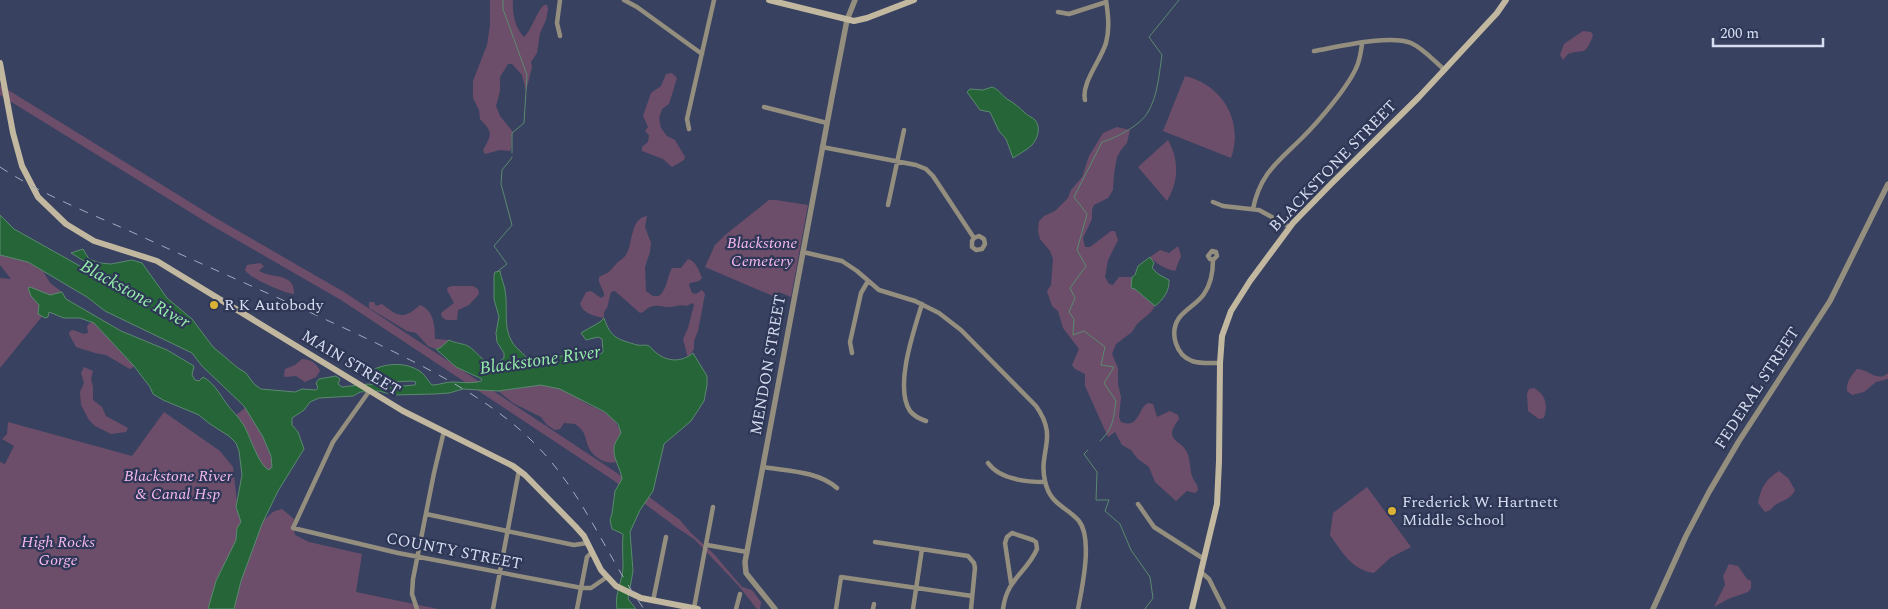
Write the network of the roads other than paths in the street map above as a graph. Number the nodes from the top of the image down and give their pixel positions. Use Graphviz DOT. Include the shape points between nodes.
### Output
graph roads {
  1 [pos="560,0"];
  2 [pos="624,0"];
  3 [pos="714,0"];
  4 [pos="769,0"];
  5 [pos="855,0"];
  6 [pos="914,0"];
  7 [pos="1506,0"];
  8 [pos="1106,1"];
  9 [pos="1058,12"];
  10 [pos="847,20"];
  11 [pos="560,36"];
  12 [pos="1362,44"];
  13 [pos="1314,51"];
  14 [pos="702,54"];
  15 [pos="0,63"];
  16 [pos="1445,70"];
  17 [pos="1085,100"];
  18 [pos="764,107"];
  19 [pos="827,123"];
  20 [pos="689,129"];
  21 [pos="904,130"];
  22 [pos="822,148"];
  23 [pos="898,162"];
  24 [pos="1888,184"];
  25 [pos="1213,202"];
  26 [pos="888,205"];
  27 [pos="1253,209"];
  28 [pos="1290,227"];
  29 [pos="974,238"];
  30 [pos="803,252"];
  31 [pos="1213,260"];
  32 [pos="868,281"];
  33 [pos="922,304"];
  34 [pos="852,353"];
  35 [pos="1220,363"];
  36 [pos="368,392"];
  37 [pos="926,421"];
  38 [pos="444,431"];
  39 [pos="988,464"];
  40 [pos="763,467"];
  41 [pos="519,470"];
  42 [pos="1045,482"];
  43 [pos="836,488"];
  44 [pos="1138,504"];
  45 [pos="713,507"];
  46 [pos="426,514"];
  47 [pos="508,531"];
  48 [pos="666,537"];
  49 [pos="875,542"];
  50 [pos="587,543"];
  51 [pos="707,546"];
  52 [pos="922,549"];
  53 [pos="592,552"];
  54 [pos="747,552"];
  55 [pos="417,557"];
  56 [pos="1204,559"];
  57 [pos="1201,572"];
  58 [pos="500,573"];
  59 [pos="608,579"];
  60 [pos="1011,583"];
  61 [pos="581,588"];
  62 [pos="917,588"];
  63 [pos="740,594"];
  64 [pos="972,596"];
  65 [pos="653,601"];
  66 [pos="417,609"];
  67 [pos="493,609"];
  68 [pos="577,609"];
  69 [pos="695,609"];
  70 [pos="736,609"];
  71 [pos="775,609"];
  72 [pos="836,609"];
  73 [pos="914,609"];
  74 [pos="971,609"];
  75 [pos="1003,609"];
  76 [pos="1078,609"];
  77 [pos="1192,609"];
  78 [pos="1224,609"];
  79 [pos="1653,609"];
  1 -- 11 [label="street" via="557,22"];
  2 -- 14 [label="street"];
  3 -- 14 [label="street"];
  4 -- 10 [label="main road"];
  5 -- 10 [label="street, MENDON STREET"];
  6 -- 10 [label="main road" via="867,18"];
  7 -- 16 [label="main road, BLACKSTONE STREET"];
  8 -- 9 [label="street" via="1068,14"];
  8 -- 17 [label="street" via="1107,36 1085,89"];
  10 -- 19 [label="street, MENDON STREET"];
  12 -- 13 [label="street"];
  12 -- 16 [label="street" via="1402,40 1420,48"];
  12 -- 27 [label="street" via="1352,76 1316,123 1267,174 1257,191"];
  14 -- 20 [label="street" via="687,119"];
  15 -- 36 [label="main road, MAIN STREET" via="17,152 27,178 43,203 66,224 85,236 157,261"];
  16 -- 28 [label="main road, BLACKSTONE STREET"];
  18 -- 19 [label="street"];
  19 -- 22 [label="street, MENDON STREET"];
  21 -- 23 [label="street"];
  22 -- 23 [label="street"];
  22 -- 30 [label="street, MENDON STREET"];
  23 -- 26 [label="street"];
  23 -- 29 [label="street" via="928,170"];
  24 -- 79 [label="street, FEDERAL STREET" via="1830,301 1702,504"];
  25 -- 27 [label="street"];
  27 -- 28 [label="street" via="1269,214"];
  28 -- 35 [label="main road, BLACKSTONE STREET" via="1231,311 1222,336"];
  30 -- 32 [label="street" via="842,261"];
  30 -- 40 [label="street, MENDON STREET"];
  31 -- 35 [label="street" via="1205,293 1176,323 1174,337 1187,358 1195,362"];
  32 -- 33 [label="street" via="884,292"];
  32 -- 34 [label="street" via="861,293 850,345"];
  33 -- 37 [label="street" via="904,391 910,410"];
  33 -- 42 [label="street" via="961,330 1040,412 1047,431"];
  35 -- 56 [label="main road, BLACKSTONE STREET" via="1218,496"];
  36 -- 38 [label="main road, MAIN STREET"];
  36 -- 55 [label="street, COUNTY STREET" via="333,442 294,528"];
  38 -- 41 [label="main road, MAIN STREET"];
  38 -- 46 [label="street"];
  39 -- 42 [label="street" via="994,471 1020,480"];
  40 -- 43 [label="street" via="820,478"];
  40 -- 54 [label="street, MENDON STREET"];
  41 -- 47 [label="street"];
  41 -- 50 [label="main road, MAIN STREET" via="567,517"];
  42 -- 76 [label="street" via="1056,501 1078,520 1084,534 1084,568"];
  44 -- 56 [label="street" via="1154,528"];
  45 -- 51 [label="street"];
  46 -- 47 [label="street"];
  46 -- 55 [label="street"];
  47 -- 50 [label="street" via="574,544"];
  47 -- 58 [label="street"];
  48 -- 65 [label="street"];
  49 -- 52 [label="street"];
  50 -- 53 [label="main road, MAIN STREET"];
  51 -- 54 [label="street"];
  51 -- 69 [label="street"];
  52 -- 62 [label="street"];
  52 -- 64 [label="street" via="972,559 975,573"];
  53 -- 59 [label="main road, MAIN STREET"];
  53 -- 61 [label="street" via="587,557"];
  54 -- 71 [label="street, MENDON STREET" via="746,573"];
  55 -- 58 [label="street, COUNTY STREET"];
  55 -- 66 [label="street" via="412,588"];
  56 -- 57 [label="main road, BLACKSTONE STREET"];
  57 -- 77 [label="main road, BLACKSTONE STREET"];
  57 -- 78 [label="street" via="1209,579"];
  58 -- 61 [label="street, COUNTY STREET"];
  58 -- 67 [label="street"];
  59 -- 61 [label="street" via="591,588"];
  59 -- 65 [label="main road, MAIN STREET" via="623,591"];
  60 -- 60 [label="street" via="1037,549 1034,540 1012,533 1005,543"];
  60 -- 75 [label="street"];
  61 -- 68 [label="street"];
  62 -- 64 [label="street"];
  62 -- 72 [label="street" via="841,577"];
  62 -- 73 [label="street"];
  63 -- 70 [label="street"];
  64 -- 74 [label="street"];
  65 -- 69 [label="main road, MAIN STREET"];
}
